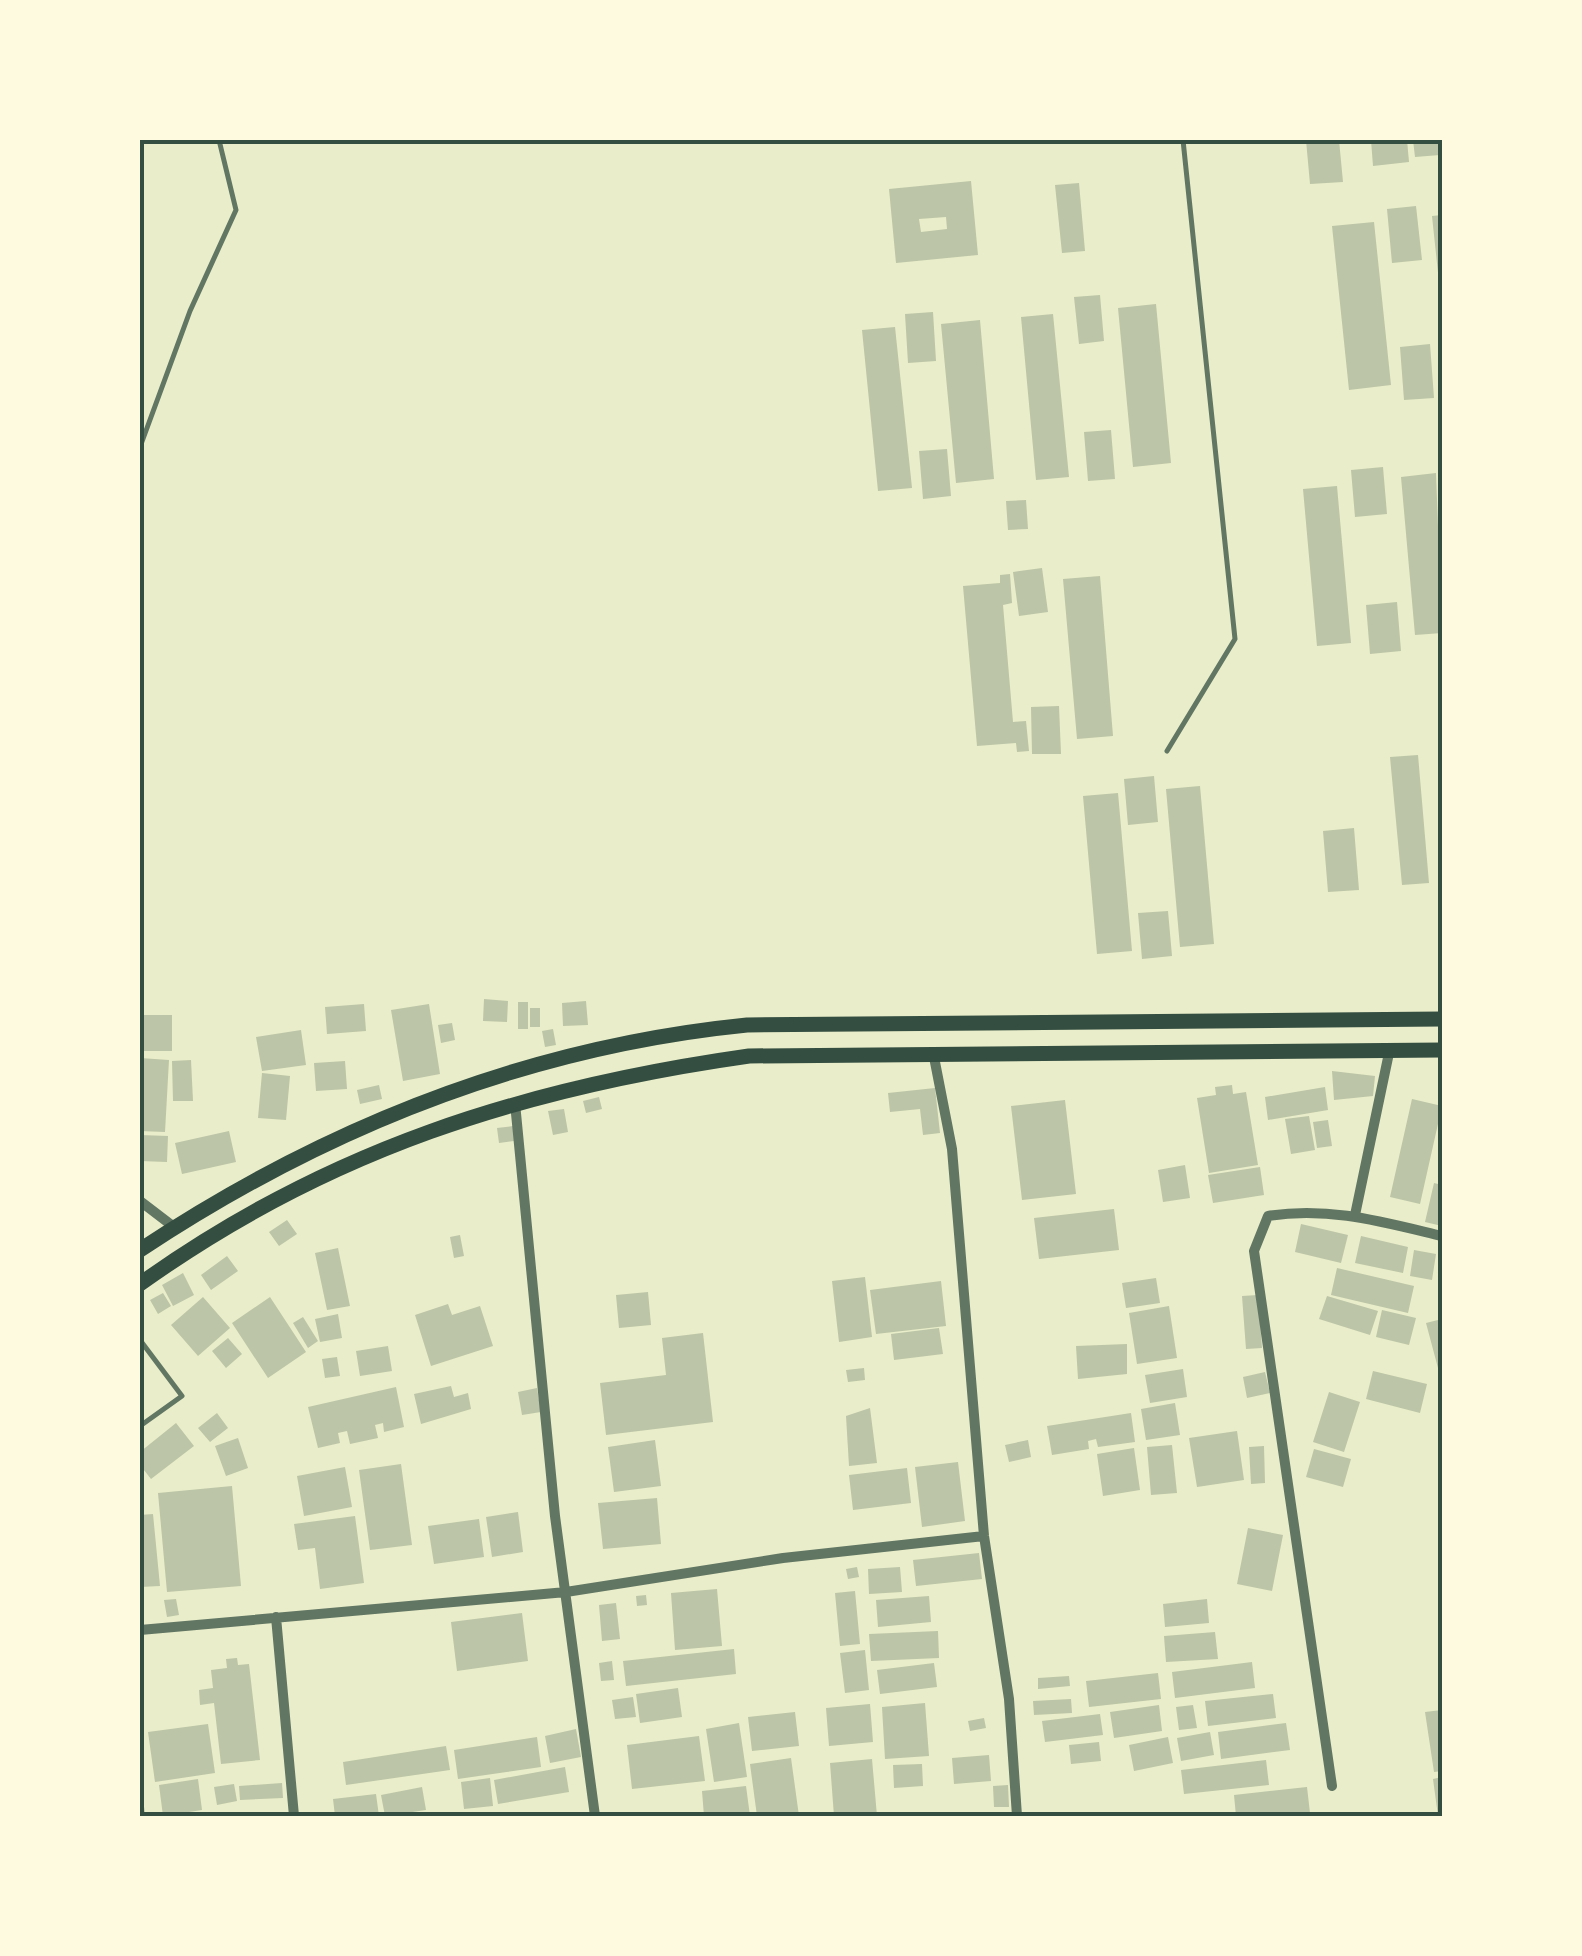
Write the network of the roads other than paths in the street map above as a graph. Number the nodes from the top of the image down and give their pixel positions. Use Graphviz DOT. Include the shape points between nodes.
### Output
graph roads {
  1 [pos="219,140"];
  2 [pos="1183,140"];
  3 [pos="140,447"];
  4 [pos="1168,752"];
  5 [pos="1442,1019"];
  6 [pos="1442,1050"];
  7 [pos="1389,1054"];
  8 [pos="934,1057"];
  9 [pos="515,1103"];
  10 [pos="339,1136"];
  11 [pos="350,1162"];
  12 [pos="140,1201"];
  13 [pos="1355,1215"];
  14 [pos="174,1228"];
  15 [pos="1442,1236"];
  16 [pos="140,1250"];
  17 [pos="140,1284"];
  18 [pos="140,1340"];
  19 [pos="140,1426"];
  20 [pos="984,1536"];
  21 [pos="566,1592"];
  22 [pos="276,1617"];
  23 [pos="140,1630"];
  24 [pos="1332,1786"];
  25 [pos="294,1816"];
  26 [pos="595,1816"];
  27 [pos="1017,1816"];
  1 -- 3 [label="lane" via="236,210"];
  2 -- 4 [label="lane" via="1235,639"];
  5 -- 10 [label="main road" via="747,1025 687,1031 498,1075"];
  6 -- 7 [label="main road"];
  7 -- 8 [label="main road"];
  7 -- 13 [label="street"];
  8 -- 9 [label="main road" via="749,1056"];
  8 -- 20 [label="street" via="952,1149"];
  9 -- 11 [label="main road"];
  9 -- 21 [label="street"];
  10 -- 11 [label="main road"];
  10 -- 14 [label="main road"];
  11 -- 17 [label="main road"];
  12 -- 14 [label="street"];
  13 -- 15 [label="street"];
  13 -- 24 [label="street" via="1302,1210 1268,1216 1254,1250"];
  14 -- 16 [label="main road"];
  18 -- 19 [label="lane" via="182,1396"];
  20 -- 21 [label="street"];
  20 -- 27 [label="street" via="1009,1699"];
  21 -- 22 [label="street"];
  21 -- 26 [label="street"];
  22 -- 23 [label="street"];
  22 -- 25 [label="street"];
}
